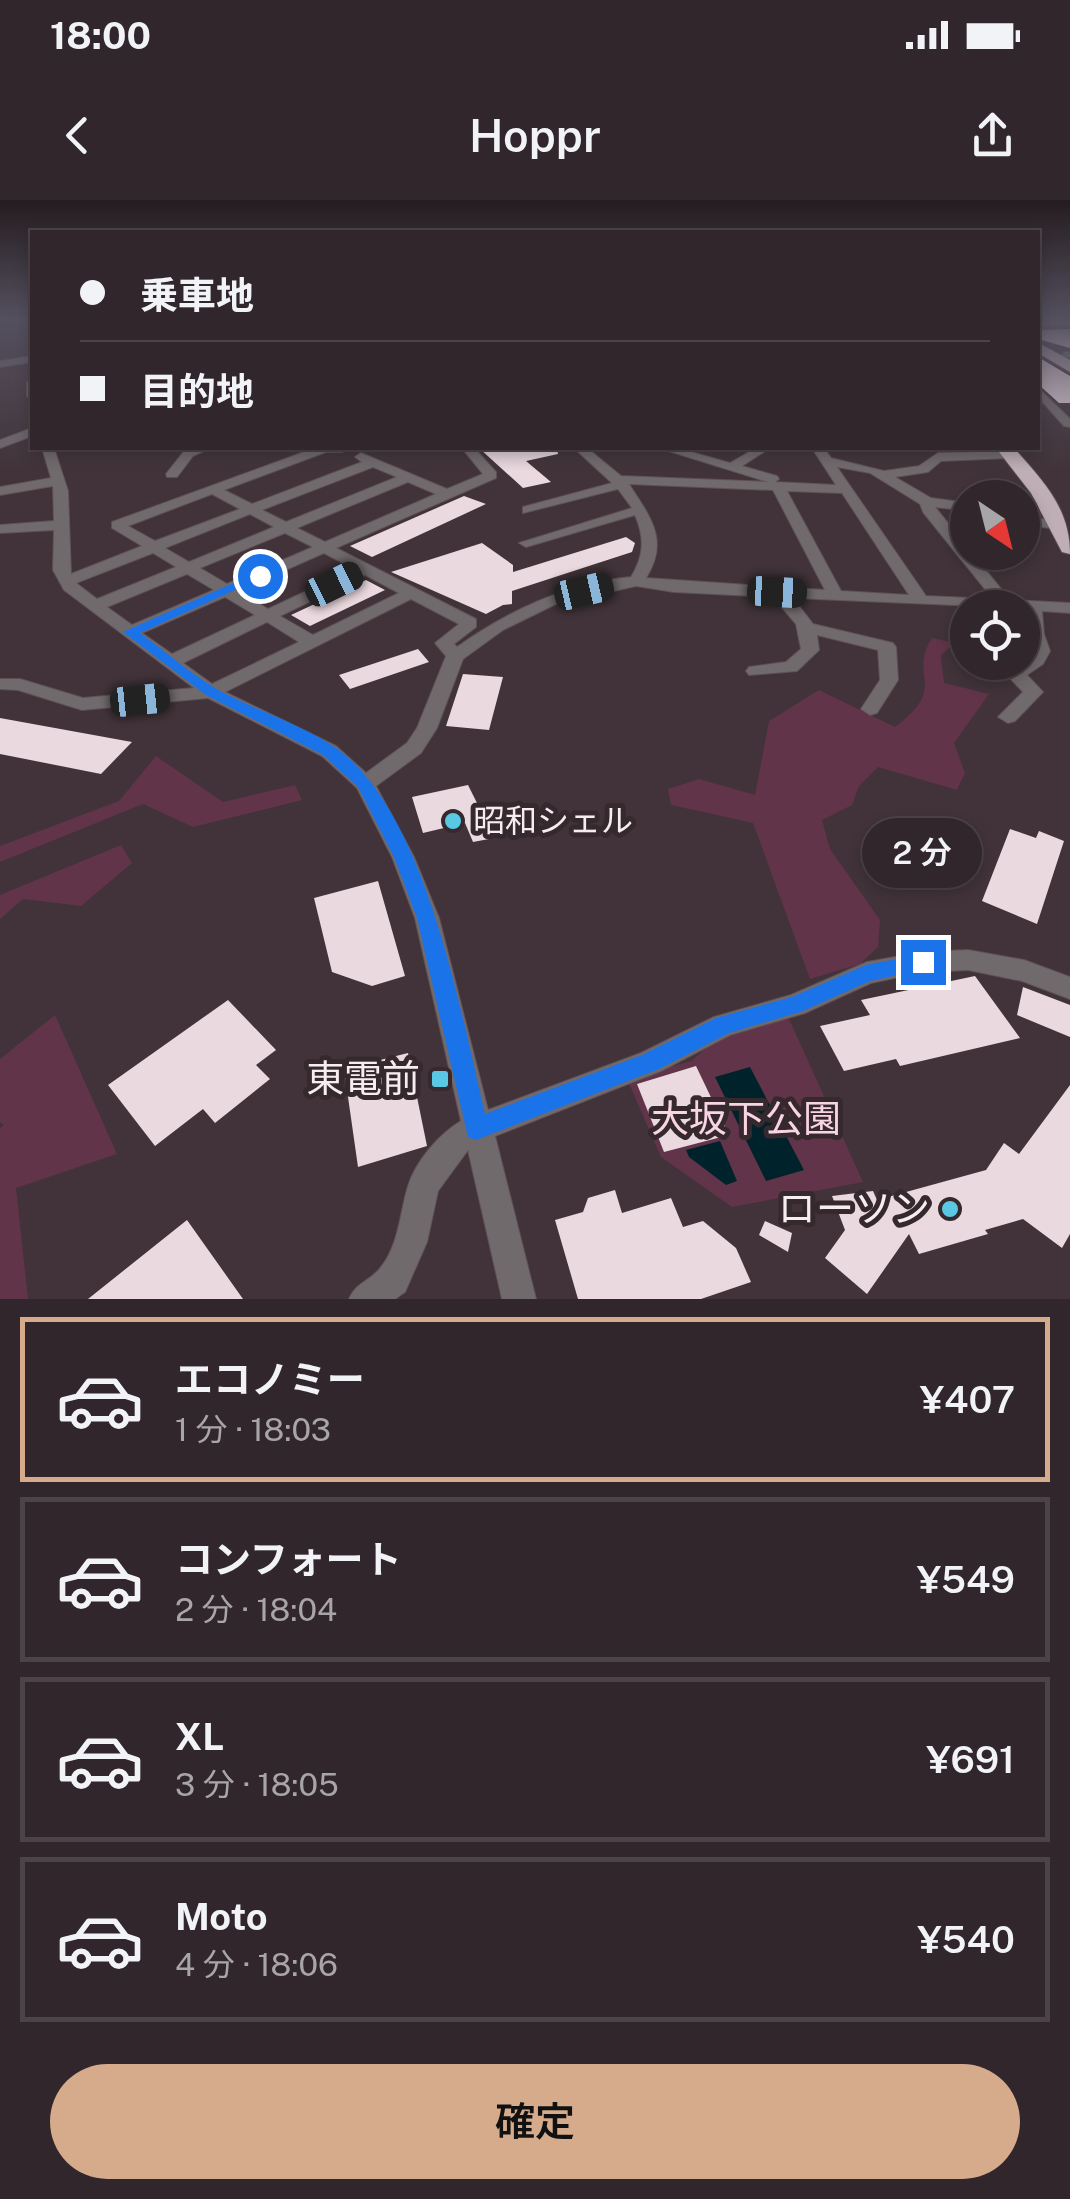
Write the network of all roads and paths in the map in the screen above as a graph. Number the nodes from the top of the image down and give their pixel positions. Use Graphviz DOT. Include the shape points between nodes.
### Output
graph roads {
  1 [pos="1040,393"];
  2 [pos="1047,422"];
  3 [pos="1069,425"];
  4 [pos="30,433"];
  5 [pos="0,444"];
  6 [pos="49,450"];
  7 [pos="198,450"];
  8 [pos="319,450"];
  9 [pos="345,450"];
  10 [pos="470,450"];
  11 [pos="585,450"];
  12 [pos="675,450"];
  13 [pos="761,450"];
  14 [pos="820,450"];
  15 [pos="1008,451"];
  16 [pos="828,461"];
  17 [pos="373,462"];
  18 [pos="733,466"];
  19 [pos="172,474"];
  20 [pos="881,475"];
  21 [pos="408,477"];
  22 [pos="59,481"];
  23 [pos="622,482"];
  24 [pos="3,486"];
  25 [pos="778,486"];
  26 [pos="798,487"];
  27 [pos="212,489"];
  28 [pos="846,490"];
  29 [pos="447,494"];
  30 [pos="927,502"];
  31 [pos="950,505"];
  32 [pos="252,509"];
  33 [pos="528,510"];
  34 [pos="638,510"];
  35 [pos="1040,523"];
  36 [pos="1056,525"];
  37 [pos="61,526"];
  38 [pos="287,526"];
  39 [pos="0,529"];
  40 [pos="526,543"];
  41 [pos="155,546"];
  42 [pos="326,546"];
  43 [pos="1070,548"];
  44 [pos="189,567"];
  45 [pos="367,568"];
  46 [pos="66,581"];
  47 [pos="636,582"];
  48 [pos="227,590"];
  49 [pos="994,590"];
  50 [pos="413,592"];
  51 [pos="777,592"];
  52 [pos="835,595"];
  53 [pos="920,600"];
  54 [pos="950,602"];
  55 [pos="95,606"];
  56 [pos="1040,606"];
  57 [pos="1070,608"];
  58 [pos="268,615"];
  59 [pos="807,628"];
  60 [pos="130,632"];
  61 [pos="312,642"];
  62 [pos="455,656"];
  63 [pos="170,662"];
  64 [pos="755,671"];
  65 [pos="1021,680"];
  66 [pos="0,684"];
  67 [pos="212,692"];
  68 [pos="870,709"];
  69 [pos="1008,717"];
  70 [pos="365,784"];
  71 [pos="1070,988"];
  72 [pos="476,1129"];
  73 [pos="366,1299"];
  74 [pos="519,1299"];
  1 -- 3 [label="street"];
  2 -- 3 [label="street"];
  4 -- 5 [label="street"];
  6 -- 22 [label="street"];
  7 -- 19 [label="street"];
  8 -- 27 [label="street"];
  9 -- 17 [label="street"];
  10 -- 29 [label="street" via="491,475"];
  11 -- 23 [label="street"];
  12 -- 18 [label="street"];
  13 -- 18 [label="street"];
  14 -- 16 [label="street"];
  15 -- 20 [label="street" via="938,457 923,469"];
  15 -- 36 [label="highway" via="1040,491"];
  16 -- 20 [label="street"];
  16 -- 28 [label="street"];
  17 -- 21 [label="street"];
  17 -- 32 [label="street"];
  18 -- 26 [label="street"];
  20 -- 30 [label="street"];
  21 -- 29 [label="street"];
  21 -- 38 [label="street"];
  22 -- 24 [label="street"];
  22 -- 37 [label="street"];
  23 -- 25 [label="street"];
  23 -- 33 [label="street"];
  23 -- 34 [label="street"];
  25 -- 26 [label="street"];
  25 -- 52 [label="street"];
  26 -- 28 [label="street"];
  27 -- 32 [label="street"];
  27 -- 41 [label="street" via="117,524"];
  28 -- 53 [label="street"];
  29 -- 42 [label="street"];
  30 -- 31 [label="street"];
  30 -- 49 [label="street"];
  32 -- 38 [label="street"];
  32 -- 41 [label="street"];
  34 -- 40 [label="street"];
  34 -- 47 [label="street" via="653,547"];
  35 -- 36 [label="street"];
  36 -- 43 [label="highway"];
  37 -- 39 [label="street"];
  37 -- 46 [label="street"];
  38 -- 42 [label="street"];
  38 -- 44 [label="street"];
  41 -- 44 [label="street"];
  41 -- 46 [label="street"];
  42 -- 45 [label="street"];
  42 -- 48 [label="street"];
  44 -- 48 [label="street"];
  44 -- 55 [label="street"];
  45 -- 50 [label="street"];
  45 -- 58 [label="street"];
  46 -- 55 [label="street"];
  47 -- 51 [label="street"];
  47 -- 62 [label="street" via="524,611"];
  48 -- 58 [label="street"];
  48 -- 60 [label="street"];
  50 -- 61 [label="street"];
  50 -- 62 [label="street" via="470,623 444,643"];
  51 -- 52 [label="street"];
  51 -- 59 [label="street"];
  52 -- 53 [label="street"];
  53 -- 54 [label="street"];
  55 -- 60 [label="street"];
  56 -- 57 [label="street"];
  58 -- 61 [label="street"];
  58 -- 63 [label="street"];
  59 -- 64 [label="street" via="810,650 803,660"];
  59 -- 68 [label="street" via="888,647 890,680"];
  60 -- 63 [label="street"];
  61 -- 67 [label="street"];
  62 -- 70 [label="street" via="414,748"];
  63 -- 67 [label="street"];
  65 -- 69 [label="street" via="1034,692"];
  66 -- 67 [label="street" via="82,704"];
  67 -- 70 [label="street" via="329,751"];
  70 -- 72 [label="street" via="427,918"];
  71 -- 72 [label="street" via="968,960 866,974 796,1005 724,1025 650,1062"];
  72 -- 73 [label="street" via="455,1141 424,1186 411,1242 393,1280"];
  72 -- 74 [label="street"];
}
